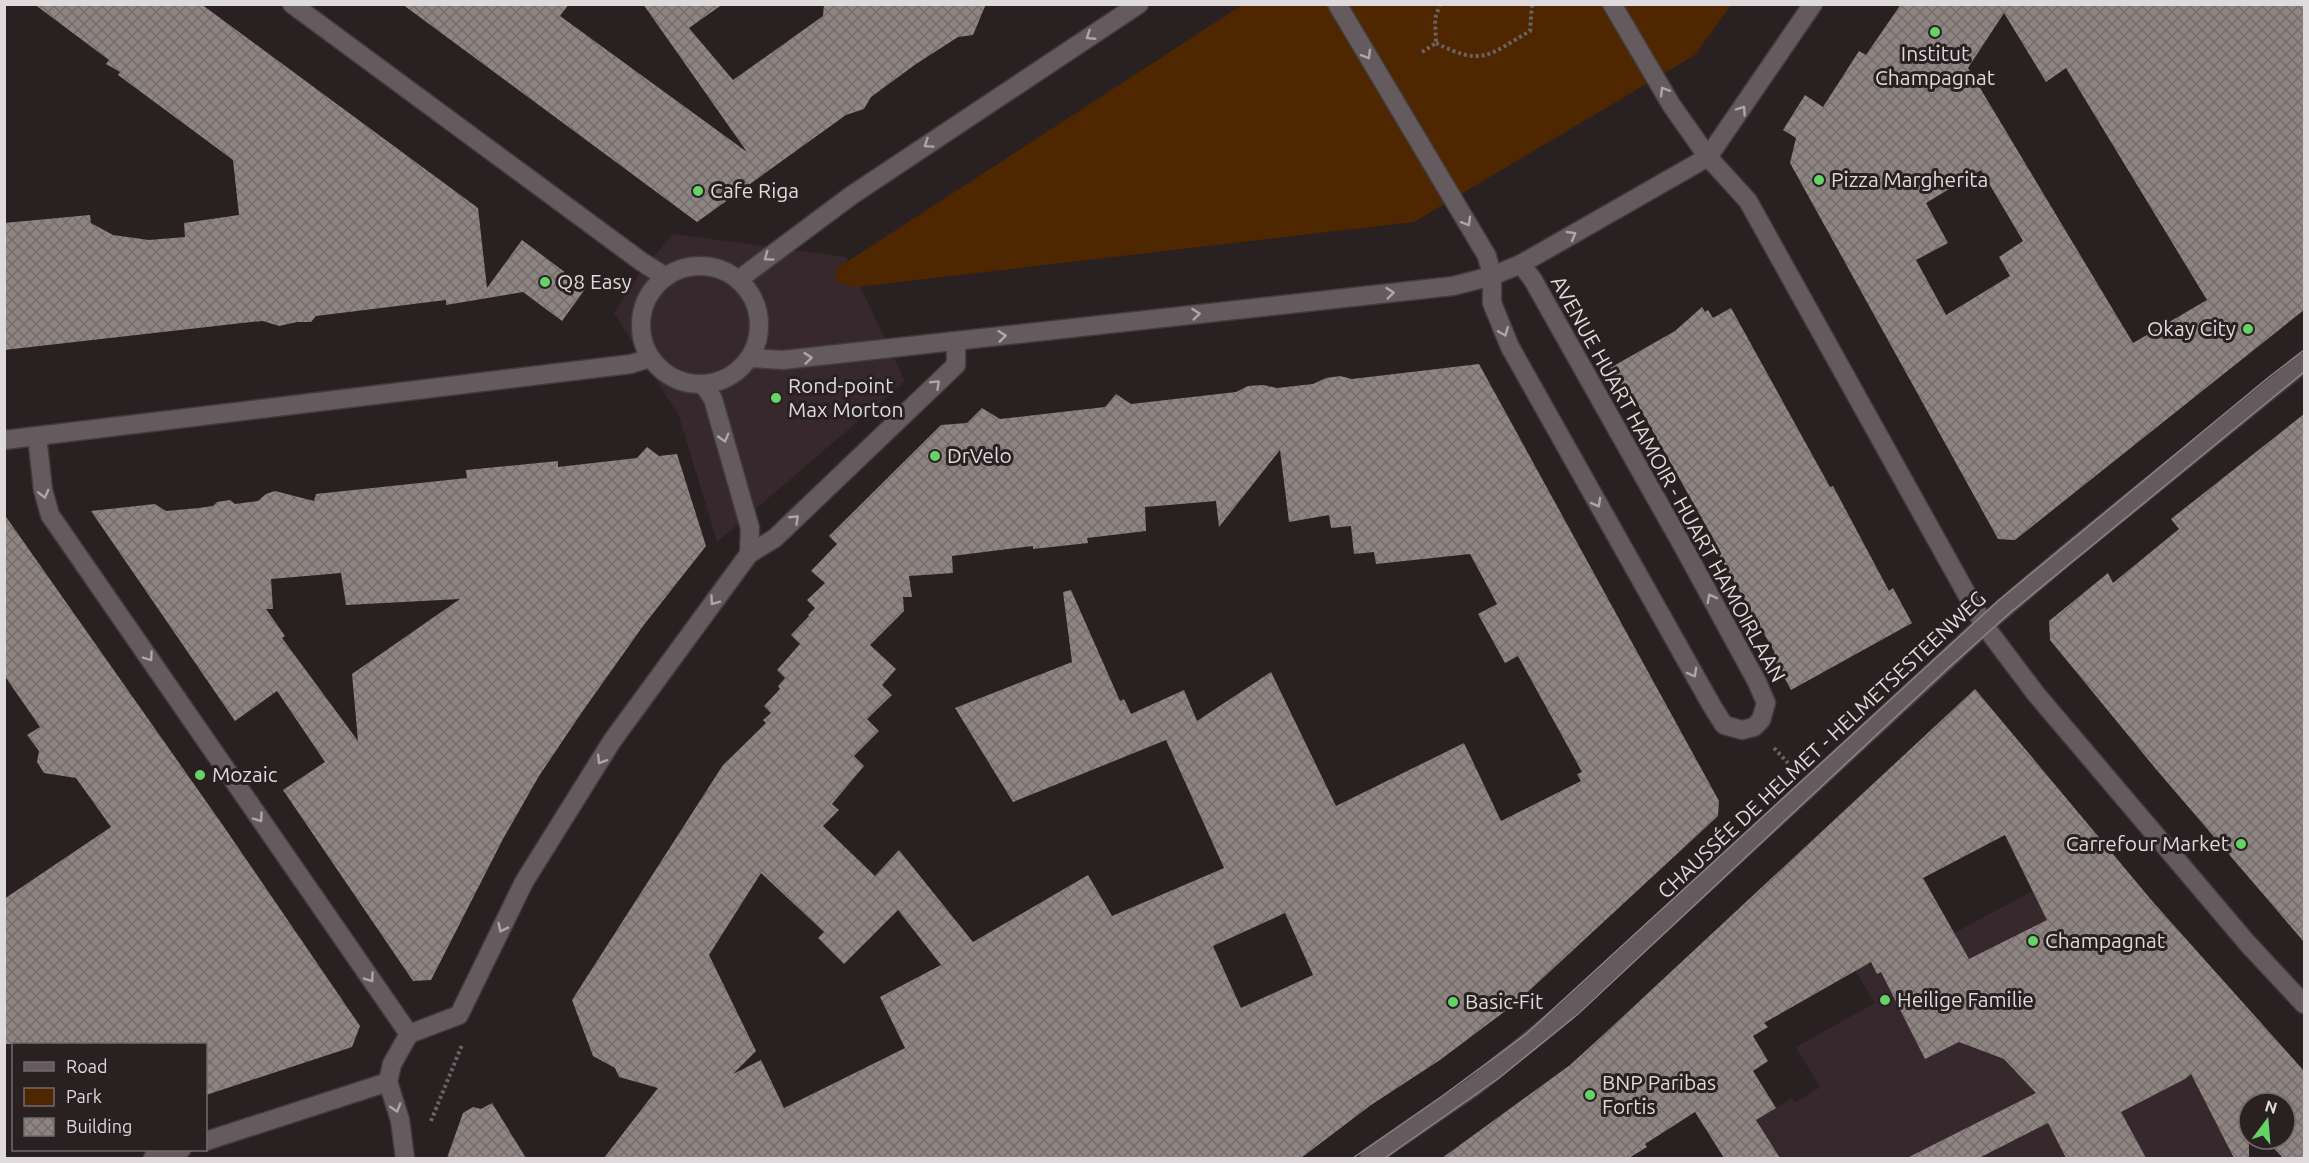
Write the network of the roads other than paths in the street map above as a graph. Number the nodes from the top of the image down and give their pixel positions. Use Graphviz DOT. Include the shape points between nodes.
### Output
graph roads {
  1 [pos="292,4"];
  2 [pos="1139,4"];
  3 [pos="1337,4"];
  4 [pos="1612,4"];
  5 [pos="1813,4"];
  6 [pos="1708,158"];
  7 [pos="1521,264"];
  8 [pos="1492,276"];
  9 [pos="666,277"];
  10 [pos="738,280"];
  11 [pos="956,341"];
  12 [pos="650,358"];
  13 [pos="750,358"];
  14 [pos="2304,362"];
  15 [pos="703,384"];
  16 [pos="37,436"];
  17 [pos="4,440"];
  18 [pos="749,554"];
  19 [pos="1984,625"];
  20 [pos="2304,1004"];
  21 [pos="409,1034"];
  22 [pos="388,1082"];
  23 [pos="207,1141"];
  24 [pos="175,1151"];
  25 [pos="153,1158"];
  26 [pos="405,1158"];
  27 [pos="1369,1158"];
  1 -- 9 [label="street"];
  2 -- 10 [label="street, one-way" via="852,195"];
  3 -- 8 [label="street, AVENUE HUART HAMOIR - HUART HAMOIRLAAN, one-way" via="1487,256"];
  6 -- 4 [label="street, one-way" via="1672,106"];
  6 -- 5 [label="street, one-way"];
  7 -- 6 [label="street, one-way"];
  6 -- 19 [label="street" via="1748,201"];
  7 -- 8 [label="street"];
  8 -- 7 [label="street, AVENUE HUART HAMOIR - HUART HAMOIRLAAN, one-way" via="1492,303 1510,347 1712,706 1724,725 1742,730 1754,727 1761,720 1766,703 1757,682"];
  11 -- 8 [label="street, one-way" via="1453,286"];
  9 -- 10 [label="street" via="702,266"];
  9 -- 12 [label="street" via="647,299 642,313 641,328"];
  10 -- 13 [label="street" via="753,298 759,318 758,339"];
  13 -- 11 [label="street, one-way" via="783,360"];
  18 -- 11 [label="street, one-way" via="775,538 956,365"];
  12 -- 15 [label="street" via="674,378"];
  12 -- 16 [label="street" via="631,364"];
  13 -- 15 [label="street" via="729,377"];
  14 -- 19 [label="street, CHAUSSÉE DE HELMET - HELMETSESTEENWEG"];
  15 -- 18 [label="street, one-way" via="713,399 750,528"];
  16 -- 17 [label="street"];
  16 -- 21 [label="street, one-way" via="50,515"];
  18 -- 21 [label="street, one-way" via="612,741 524,882 459,1015"];
  19 -- 20 [label="street" via="2036,694 2248,944"];
  19 -- 27 [label="street, CHAUSSÉE DE HELMET - HELMETSESTEENWEG" via="1563,1014 1474,1086"];
  21 -- 22 [label="street" via="392,1064"];
  22 -- 23 [label="street"];
  22 -- 26 [label="street, one-way" via="400,1120"];
  24 -- 25 [label="street"];
}
